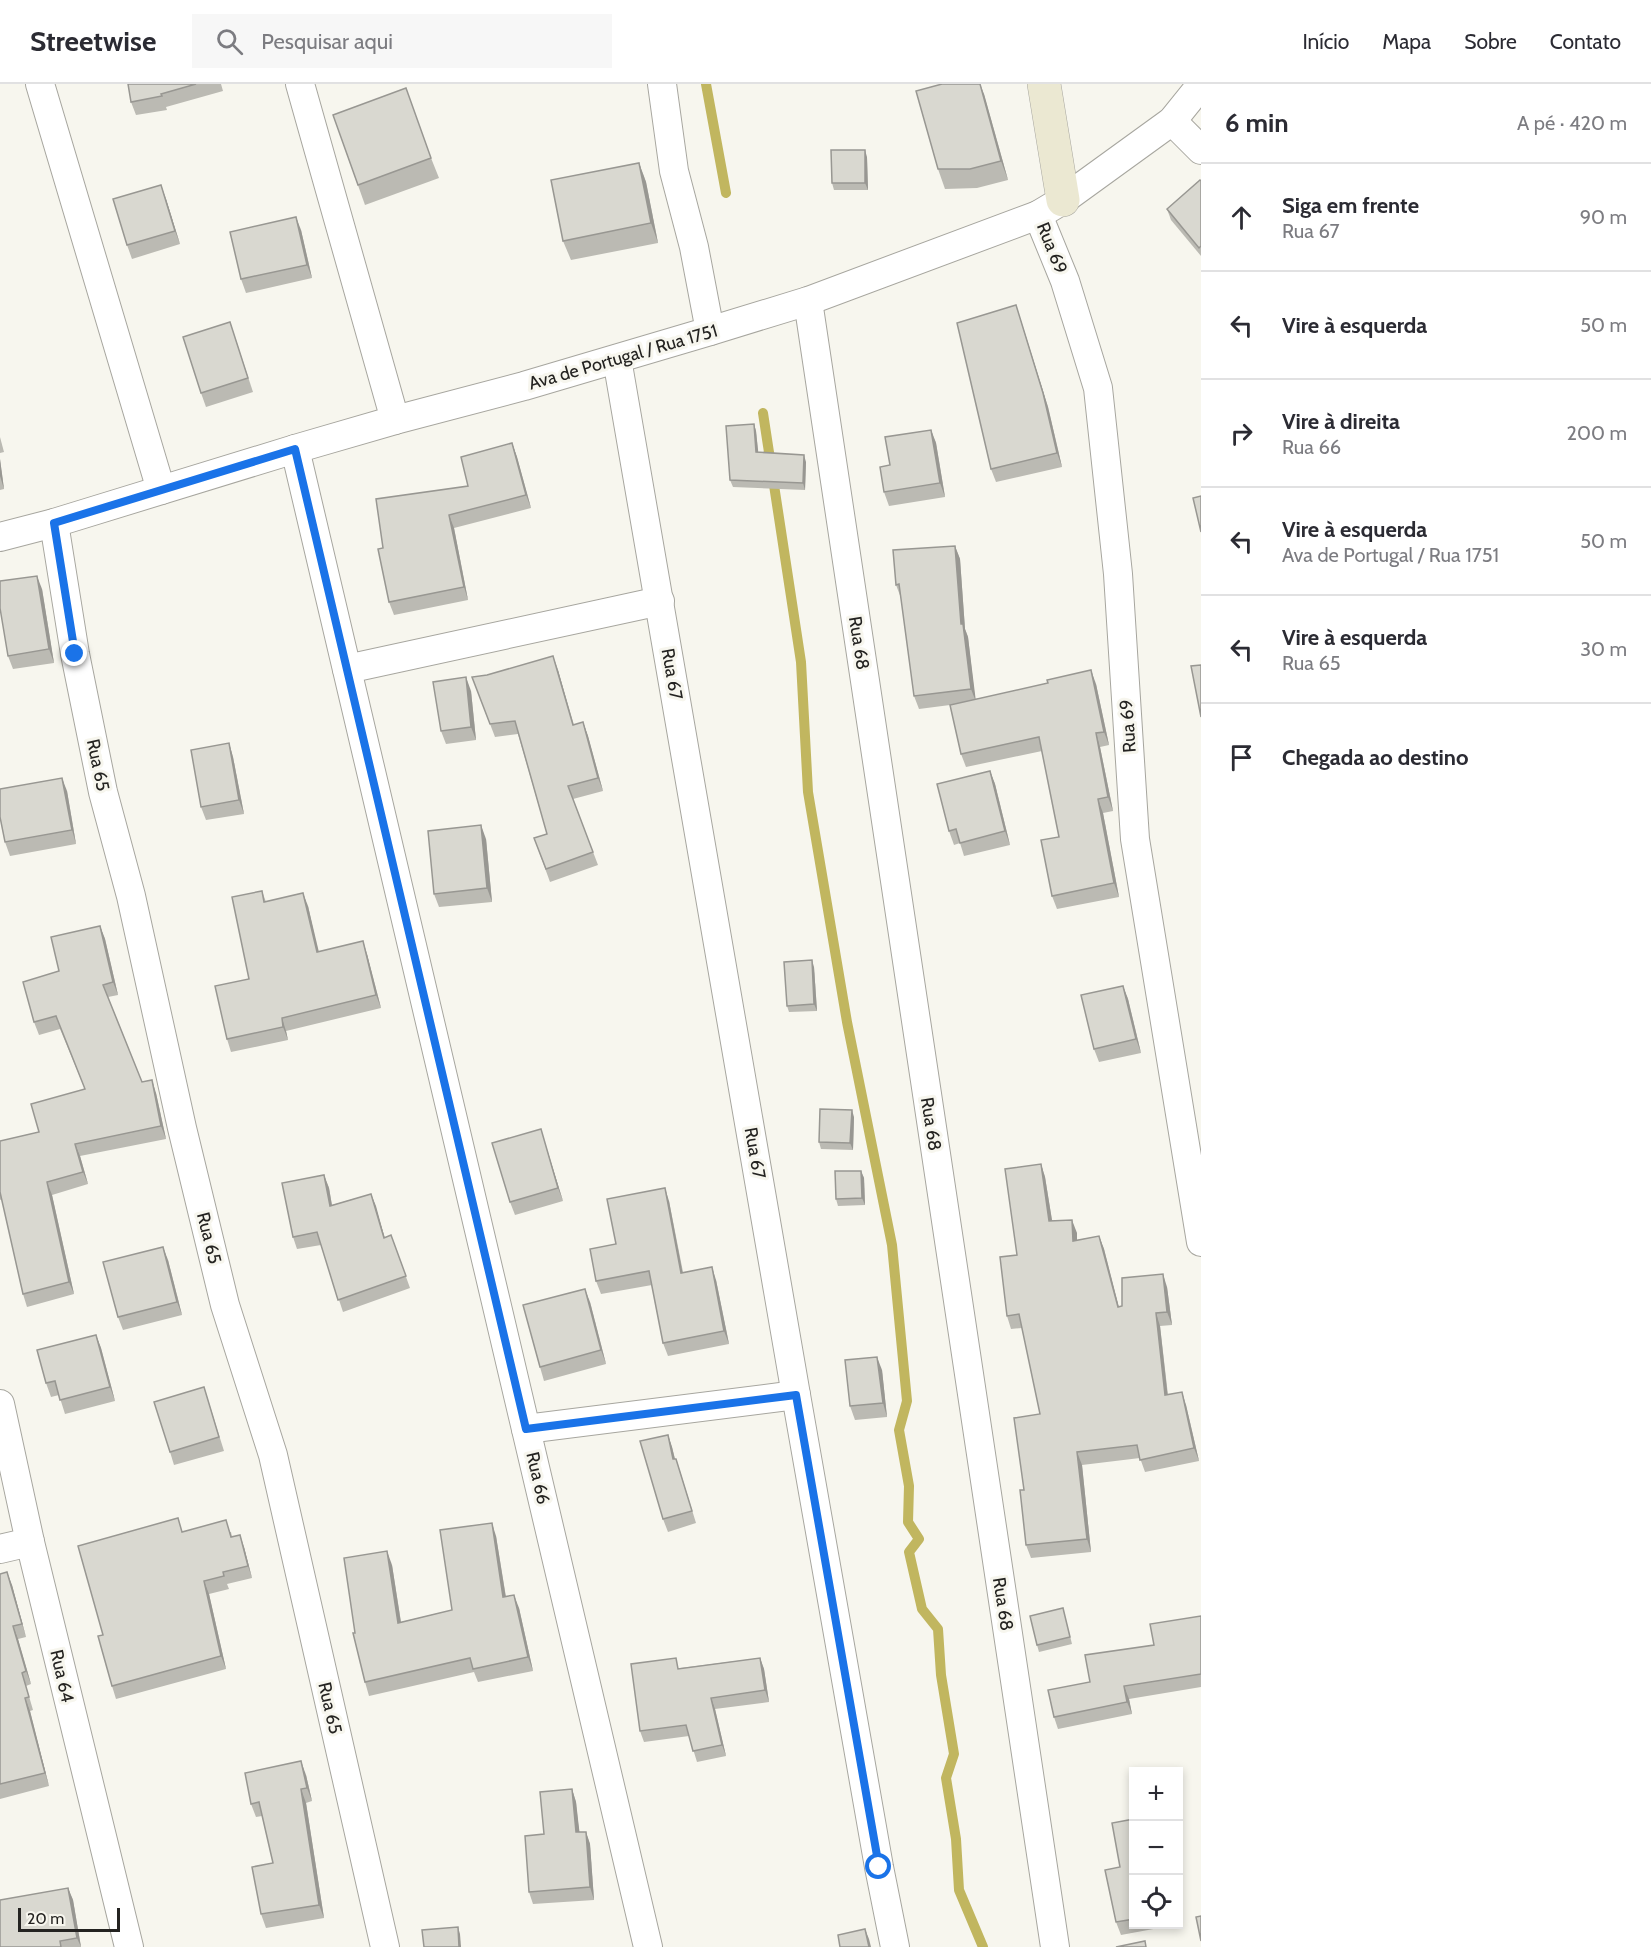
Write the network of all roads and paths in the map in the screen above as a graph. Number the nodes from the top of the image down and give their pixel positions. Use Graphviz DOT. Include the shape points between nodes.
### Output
graph roads {
  1 [pos="40,84"];
  2 [pos="300,84"];
  3 [pos="662,84"];
  4 [pos="1044,84"];
  5 [pos="1201,85"];
  6 [pos="1172,121"];
  7 [pos="1201,150"];
  8 [pos="1050,208"];
  9 [pos="808,301"];
  10 [pos="710,331"];
  11 [pos="617,358"];
  12 [pos="395,420"];
  13 [pos="295,449"];
  14 [pos="161,490"];
  15 [pos="54,523"];
  16 [pos="0,537"];
  17 [pos="660,601"];
  18 [pos="347,669"];
  19 [pos="1201,1242"];
  20 [pos="796,1395"];
  21 [pos="0,1404"];
  22 [pos="526,1429"];
  23 [pos="30,1542"];
  24 [pos="0,1550"];
  25 [pos="129,1947"];
  26 [pos="384,1947"];
  27 [pos="648,1947"];
  28 [pos="895,1947"];
  29 [pos="1055,1947"];
  1 -- 14 [label="street"];
  2 -- 12 [label="street"];
  3 -- 10 [label="street" via="674,171"];
  4 -- 8 [label="street"];
  5 -- 6 [label="street, Ava de Portugal / Rua 1751"];
  6 -- 7 [label="street"];
  6 -- 8 [label="street, Ava de Portugal / Rua 1751"];
  8 -- 9 [label="street, Ava de Portugal / Rua 1751"];
  8 -- 19 [label="street, Rua 69" via="1065,281 1098,388 1118,574 1135,839"];
  9 -- 10 [label="street, Ava de Portugal / Rua 1751"];
  9 -- 29 [label="street, Rua 68"];
  10 -- 11 [label="street, Ava de Portugal / Rua 1751"];
  11 -- 12 [label="street, Ava de Portugal / Rua 1751"];
  11 -- 17 [label="street, Rua 67"];
  12 -- 13 [label="street, Ava de Portugal / Rua 1751"];
  13 -- 14 [label="street, Ava de Portugal / Rua 1751"];
  13 -- 18 [label="street, Rua 66"];
  14 -- 15 [label="street, Ava de Portugal / Rua 1751"];
  15 -- 16 [label="street, Ava de Portugal / Rua 1751"];
  15 -- 26 [label="street, Rua 65" via="103,792 131,896 225,1305 273,1455"];
  17 -- 18 [label="street"];
  17 -- 20 [label="street, Rua 67"];
  18 -- 22 [label="street, Rua 66"];
  20 -- 22 [label="street"];
  20 -- 28 [label="street, Rua 67"];
  21 -- 23 [label="street, Rua 64"];
  22 -- 27 [label="street, Rua 66"];
  23 -- 24 [label="street"];
  23 -- 25 [label="street, Rua 64"];
}
